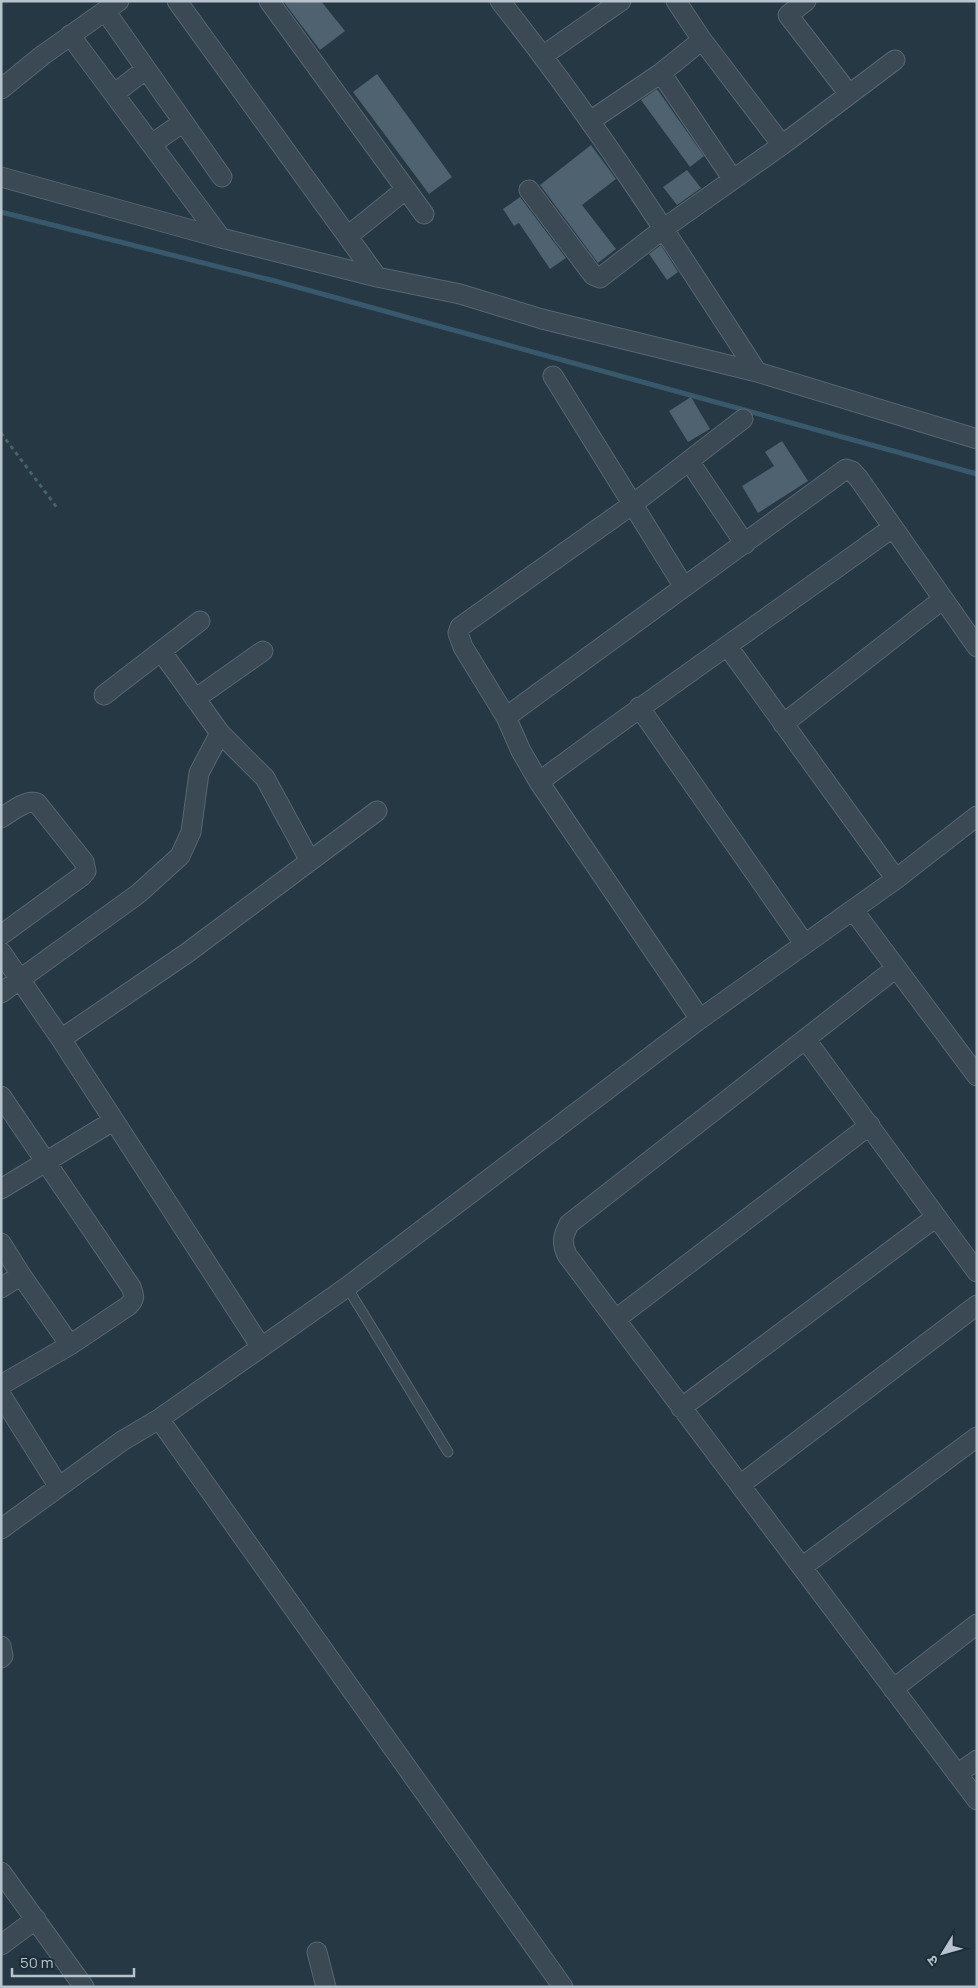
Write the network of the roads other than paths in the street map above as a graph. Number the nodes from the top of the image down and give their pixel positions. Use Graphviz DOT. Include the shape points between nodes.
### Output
graph roads {
  1 [pos="177,1"];
  2 [pos="269,1"];
  3 [pos="500,1"];
  4 [pos="621,1"];
  5 [pos="676,1"];
  6 [pos="806,1"];
  7 [pos="112,6"];
  8 [pos="783,8"];
  9 [pos="70,36"];
  10 [pos="702,40"];
  11 [pos="544,56"];
  12 [pos="895,60"];
  13 [pos="146,69"];
  14 [pos="661,72"];
  15 [pos="3,85"];
  16 [pos="114,94"];
  17 [pos="849,94"];
  18 [pos="590,121"];
  19 [pos="183,122"];
  20 [pos="152,144"];
  21 [pos="782,145"];
  22 [pos="1,177"];
  23 [pos="222,177"];
  24 [pos="732,178"];
  25 [pos="406,189"];
  26 [pos="529,190"];
  27 [pos="424,214"];
  28 [pos="663,229"];
  29 [pos="348,236"];
  30 [pos="221,238"];
  31 [pos="377,277"];
  32 [pos="757,372"];
  33 [pos="553,376"];
  34 [pos="743,419"];
  35 [pos="977,439"];
  36 [pos="689,462"];
  37 [pos="633,504"];
  38 [pos="892,528"];
  39 [pos="745,544"];
  40 [pos="684,587"];
  41 [pos="943,599"];
  42 [pos="200,620"];
  43 [pos="728,647"];
  44 [pos="977,647"];
  45 [pos="161,651"];
  46 [pos="263,652"];
  47 [pos="104,695"];
  48 [pos="195,698"];
  49 [pos="639,707"];
  50 [pos="506,717"];
  51 [pos="783,724"];
  52 [pos="220,733"];
  53 [pos="539,782"];
  54 [pos="377,811"];
  55 [pos="977,816"];
  56 [pos="1,818"];
  57 [pos="310,860"];
  58 [pos="896,879"];
  59 [pos="853,910"];
  60 [pos="1,935"];
  61 [pos="804,943"];
  62 [pos="1,952"];
  63 [pos="896,968"];
  64 [pos="21,980"];
  65 [pos="1,993"];
  66 [pos="700,1019"];
  67 [pos="61,1039"];
  68 [pos="806,1040"];
  69 [pos="977,1076"];
  70 [pos="1,1096"];
  71 [pos="113,1121"];
  72 [pos="870,1125"];
  73 [pos="47,1161"];
  74 [pos="1,1189"];
  75 [pos="936,1217"];
  76 [pos="1,1243"];
  77 [pos="977,1272"];
  78 [pos="21,1275"];
  79 [pos="348,1287"];
  80 [pos="1,1288"];
  81 [pos="977,1305"];
  82 [pos="616,1319"];
  83 [pos="70,1344"];
  84 [pos="261,1348"];
  85 [pos="1,1385"];
  86 [pos="1,1395"];
  87 [pos="682,1408"];
  88 [pos="159,1419"];
  89 [pos="977,1437"];
  90 [pos="448,1452"];
  91 [pos="740,1485"];
  92 [pos="59,1488"];
  93 [pos="3,1525"];
  94 [pos="802,1567"];
  95 [pos="977,1624"];
  96 [pos="1,1646"];
  97 [pos="1,1658"];
  98 [pos="893,1688"];
  99 [pos="977,1760"];
  100 [pos="957,1774"];
  101 [pos="977,1800"];
  102 [pos="1,1872"];
  103 [pos="36,1919"];
  104 [pos="1,1945"];
  105 [pos="317,1952"];
  106 [pos="84,1987"];
  107 [pos="326,1987"];
  108 [pos="563,1987"];
  1 -- 29 [label="street"];
  2 -- 25 [label="street"];
  3 -- 11 [label="street"];
  4 -- 11 [label="street"];
  5 -- 10 [label="street"];
  6 -- 8 [label="street"];
  7 -- 9 [label="street"];
  7 -- 13 [label="street"];
  8 -- 17 [label="street"];
  9 -- 15 [label="street"];
  9 -- 16 [label="street"];
  10 -- 14 [label="street"];
  10 -- 21 [label="street"];
  11 -- 18 [label="street"];
  12 -- 17 [label="street"];
  13 -- 16 [label="street"];
  13 -- 19 [label="street"];
  14 -- 18 [label="street"];
  14 -- 24 [label="street"];
  16 -- 20 [label="street"];
  17 -- 21 [label="street"];
  18 -- 28 [label="street"];
  19 -- 20 [label="street"];
  19 -- 23 [label="street"];
  20 -- 30 [label="street"];
  21 -- 24 [label="street"];
  22 -- 30 [label="street"];
  24 -- 28 [label="street"];
  25 -- 27 [label="street"];
  25 -- 29 [label="street"];
  26 -- 28 [label="street" via="596,278 605,275"];
  28 -- 32 [label="street"];
  29 -- 31 [label="street"];
  30 -- 31 [label="street"];
  31 -- 32 [label="street" via="460,294 542,319"];
  32 -- 35 [label="street"];
  33 -- 37 [label="street"];
  34 -- 36 [label="street"];
  36 -- 37 [label="street"];
  36 -- 39 [label="street"];
  37 -- 40 [label="street"];
  37 -- 50 [label="street" via="460,627 458,633 463,647"];
  38 -- 39 [label="street" via="852,471 846,469"];
  38 -- 41 [label="street"];
  38 -- 43 [label="street"];
  39 -- 40 [label="street"];
  40 -- 50 [label="street"];
  41 -- 44 [label="street"];
  41 -- 51 [label="street"];
  42 -- 45 [label="street"];
  43 -- 49 [label="street"];
  43 -- 51 [label="street"];
  45 -- 47 [label="street"];
  45 -- 48 [label="street"];
  46 -- 48 [label="street"];
  48 -- 52 [label="street"];
  49 -- 53 [label="street"];
  49 -- 61 [label="street"];
  50 -- 53 [label="street"];
  51 -- 58 [label="street"];
  52 -- 57 [label="street" via="265,778"];
  52 -- 64 [label="street" via="199,773 191,832 180,856 138,894"];
  53 -- 66 [label="street"];
  54 -- 57 [label="street"];
  55 -- 58 [label="street"];
  56 -- 60 [label="street" via="26,803 37,803 84,862 86,871"];
  57 -- 67 [label="street" via="186,953"];
  58 -- 59 [label="street"];
  59 -- 61 [label="street"];
  59 -- 63 [label="street"];
  61 -- 66 [label="street"];
  62 -- 64 [label="street"];
  63 -- 68 [label="street"];
  63 -- 69 [label="street"];
  64 -- 65 [label="street"];
  64 -- 67 [label="street"];
  66 -- 79 [label="street"];
  67 -- 71 [label="street"];
  68 -- 72 [label="street"];
  68 -- 82 [label="street" via="569,1224 562,1243 567,1255"];
  70 -- 73 [label="street"];
  71 -- 73 [label="street"];
  71 -- 84 [label="street"];
  72 -- 75 [label="street"];
  72 -- 82 [label="street"];
  73 -- 74 [label="street"];
  73 -- 83 [label="street" via="134,1296 128,1306"];
  75 -- 77 [label="street"];
  75 -- 87 [label="street"];
  76 -- 78 [label="street"];
  78 -- 80 [label="street"];
  78 -- 83 [label="street"];
  79 -- 84 [label="street"];
  79 -- 90 [label="lane"];
  81 -- 91 [label="street"];
  82 -- 87 [label="street"];
  83 -- 85 [label="street"];
  84 -- 88 [label="street"];
  86 -- 92 [label="street"];
  87 -- 91 [label="street"];
  88 -- 92 [label="street"];
  88 -- 108 [label="street"];
  89 -- 94 [label="street"];
  91 -- 94 [label="street"];
  92 -- 93 [label="street"];
  94 -- 98 [label="street"];
  95 -- 98 [label="street"];
  96 -- 97 [label="street"];
  98 -- 100 [label="street"];
  99 -- 100 [label="street"];
  100 -- 101 [label="street"];
  102 -- 103 [label="street"];
  103 -- 104 [label="street"];
  103 -- 106 [label="street"];
  105 -- 107 [label="street"];
}
